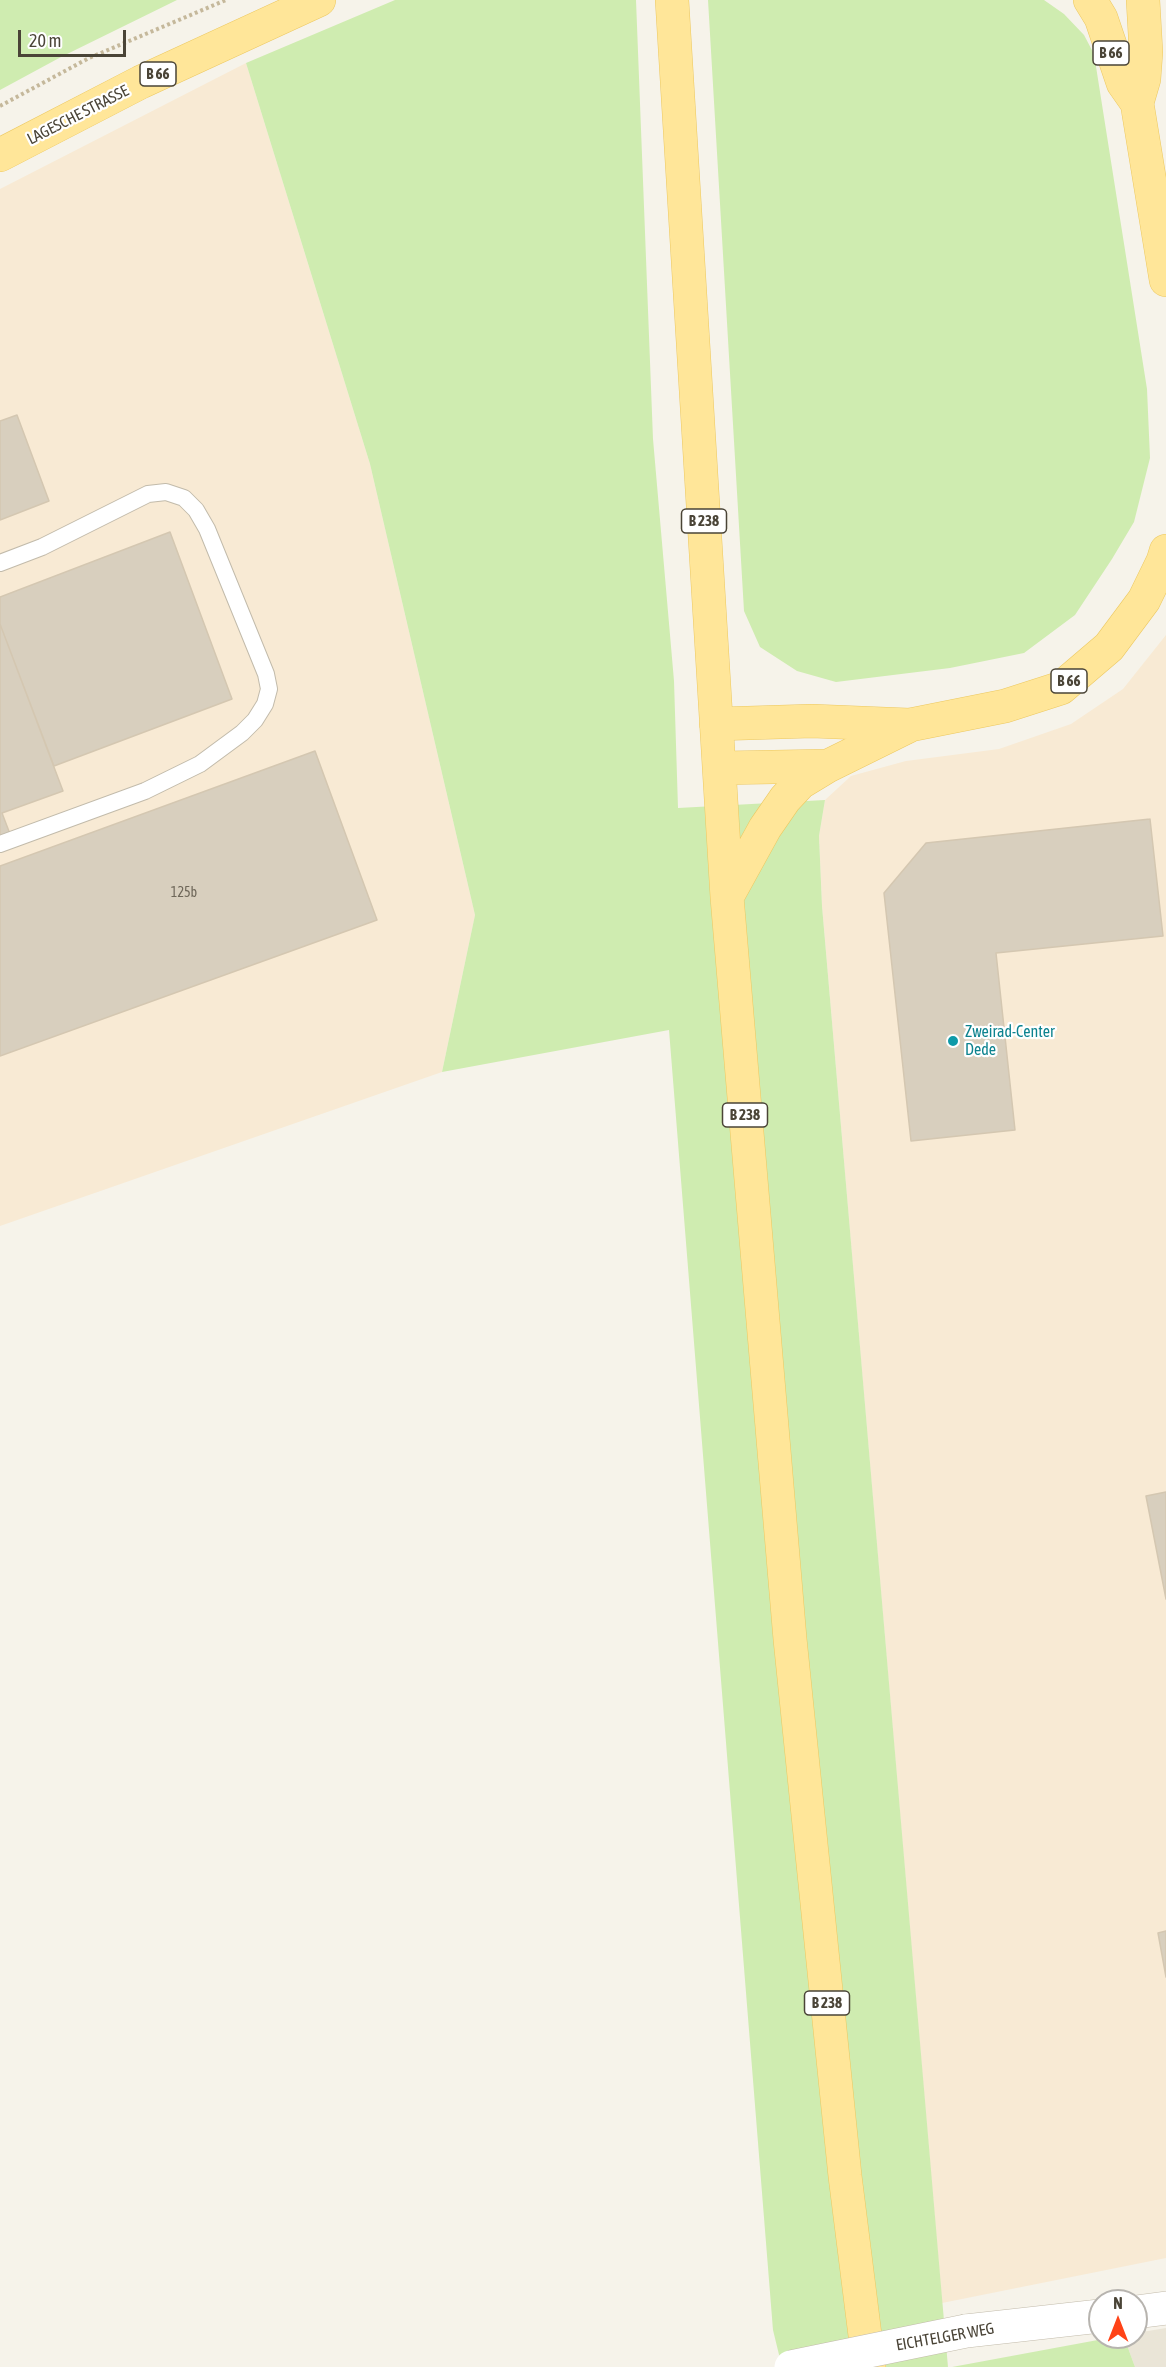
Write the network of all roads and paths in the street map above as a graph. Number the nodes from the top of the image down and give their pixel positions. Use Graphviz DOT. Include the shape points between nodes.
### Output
graph roads {
  1 [pos="226,0"];
  2 [pos="319,0"];
  3 [pos="672,0"];
  4 [pos="1090,0"];
  5 [pos="1143,0"];
  6 [pos="1137,103"];
  7 [pos="0,106"];
  8 [pos="0,155"];
  9 [pos="1166,280"];
  10 [pos="1166,551"];
  11 [pos="0,563"];
  12 [pos="716,724"];
  13 [pos="910,725"];
  14 [pos="828,766"];
  15 [pos="719,768"];
  16 [pos="0,844"];
  17 [pos="727,897"];
  18 [pos="1166,2308"];
  19 [pos="1148,2310"];
  20 [pos="1088,2317"];
  21 [pos="791,2367"];
  22 [pos="869,2367"];
  1 -- 7 [label="path" via="89,58"];
  2 -- 8 [label="main road, LAGESCHE STRASSE / B 66" via="141,82"];
  3 -- 12 [label="main road, B 238"];
  4 -- 6 [label="main road, B 66" via="1101,18 1123,83"];
  5 -- 6 [label="main road, B 66" via="1146,52"];
  6 -- 9 [label="main road, B 66"];
  10 -- 13 [label="main road, B 66" via="1144,600 1109,647 1061,688 1005,706"];
  11 -- 16 [label="lane" via="42,547 148,494 166,492 184,498 207,529 269,689 255,720 200,764 145,791"];
  12 -- 13 [label="main road, B 66" via="812,721"];
  12 -- 15 [label="main road, B 238"];
  13 -- 14 [label="main road, B 66"];
  14 -- 15 [label="main road, B 66"];
  14 -- 17 [label="main road, B 66" via="800,783 785,799"];
  15 -- 17 [label="main road, B 238"];
  17 -- 22 [label="main road, B 238" via="790,1639 845,2176"];
  18 -- 19 [label="street"];
  20 -- 21 [label="street, EICHTELGER WEG, bridge" via="966,2331"];
}
